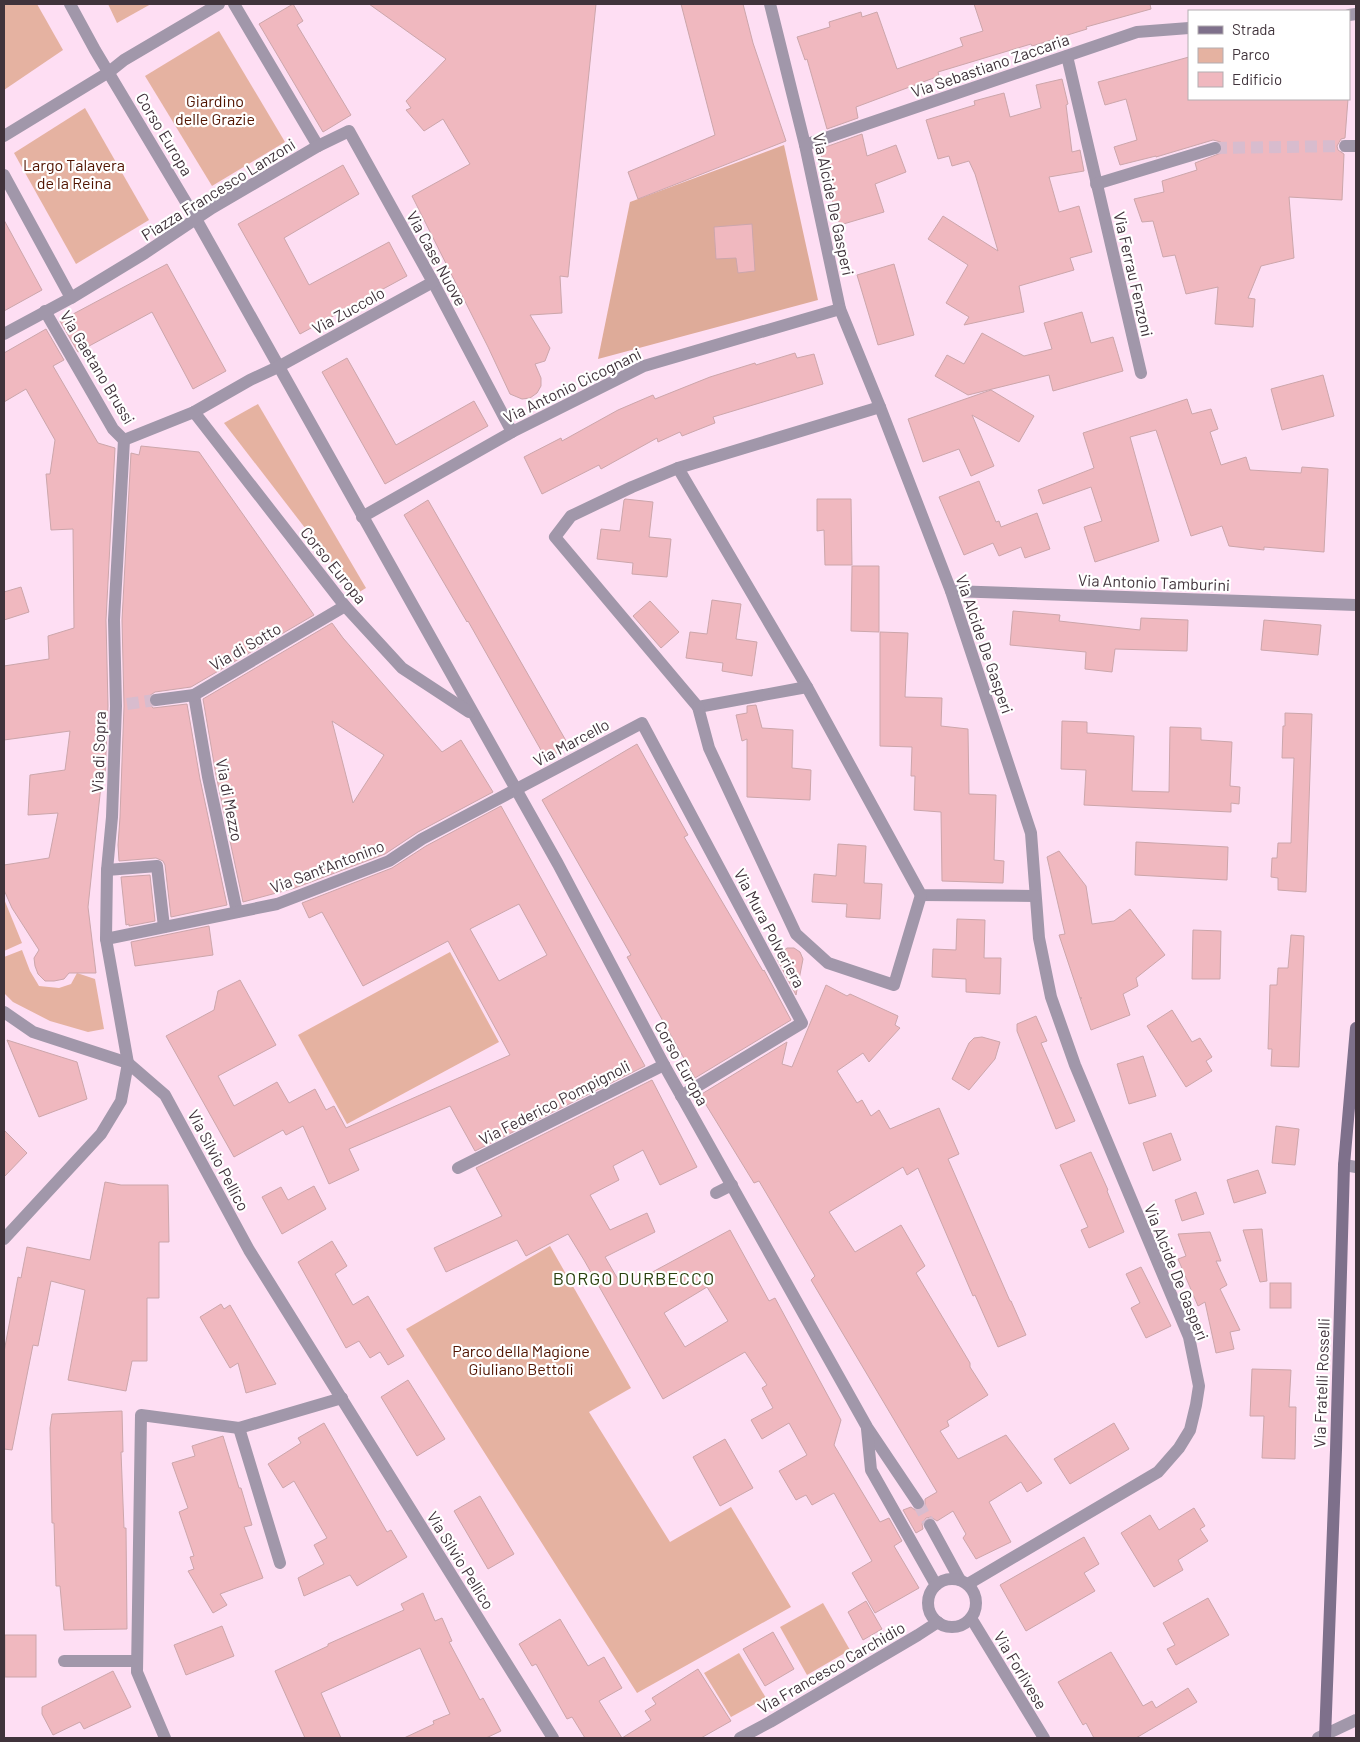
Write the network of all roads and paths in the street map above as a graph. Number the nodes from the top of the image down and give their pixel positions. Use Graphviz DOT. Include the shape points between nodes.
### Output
graph roads {
  1 [pos="70,4"];
  2 [pos="219,4"];
  3 [pos="234,4"];
  4 [pos="770,4"];
  5 [pos="1188,28"];
  6 [pos="1067,56"];
  7 [pos="109,72"];
  8 [pos="4,136"];
  9 [pos="805,145"];
  10 [pos="318,146"];
  11 [pos="1215,148"];
  12 [pos="4,176"];
  13 [pos="1096,184"];
  14 [pos="196,218"];
  15 [pos="433,282"];
  16 [pos="71,298"];
  17 [pos="840,309"];
  18 [pos="45,311"];
  19 [pos="4,334"];
  20 [pos="278,367"];
  21 [pos="1141,373"];
  22 [pos="880,407"];
  23 [pos="194,412"];
  24 [pos="512,432"];
  25 [pos="124,440"];
  26 [pos="678,468"];
  27 [pos="362,517"];
  28 [pos="952,591"];
  29 [pos="1356,605"];
  30 [pos="345,606"];
  31 [pos="807,688"];
  32 [pos="194,695"];
  33 [pos="156,700"];
  34 [pos="698,707"];
  35 [pos="472,714"];
  36 [pos="642,724"];
  37 [pos="516,790"];
  38 [pos="107,870"];
  39 [pos="921,895"];
  40 [pos="1035,896"];
  41 [pos="236,912"];
  42 [pos="164,927"];
  43 [pos="106,939"];
  44 [pos="4,1012"];
  45 [pos="1356,1028"];
  46 [pos="128,1063"];
  47 [pos="664,1065"];
  48 [pos="681,1096"];
  49 [pos="1350,1166"];
  50 [pos="458,1168"];
  51 [pos="732,1185"];
  52 [pos="716,1193"];
  53 [pos="4,1238"];
  54 [pos="342,1398"];
  55 [pos="867,1427"];
  56 [pos="239,1428"];
  57 [pos="918,1503"];
  58 [pos="930,1525"];
  59 [pos="280,1562"];
  60 [pos="964,1582"];
  61 [pos="936,1585"];
  62 [pos="971,1618"];
  63 [pos="938,1622"];
  64 [pos="64,1661"];
  65 [pos="137,1661"];
  66 [pos="1356,1720"];
  67 [pos="1323,1737"];
  68 [pos="165,1738"];
  69 [pos="553,1738"];
  70 [pos="740,1738"];
  71 [pos="1044,1738"];
  1 -- 7 [label="street, Corso Europa"];
  2 -- 7 [label="street"];
  3 -- 10 [label="street, Piazza Francesco Lanzoni"];
  4 -- 9 [label="street, Via Alcide De Gasperi"];
  5 -- 6 [label="street, Via Sebastiano Zaccaria" via="1137,32"];
  6 -- 9 [label="street, Via Sebastiano Zaccaria"];
  6 -- 13 [label="street, Via Ferrau Fenzoni"];
  7 -- 8 [label="street"];
  7 -- 14 [label="street, Corso Europa"];
  9 -- 17 [label="street, Via Alcide De Gasperi"];
  10 -- 14 [label="street, Piazza Francesco Lanzoni"];
  10 -- 15 [label="street, Via Case Nuove" via="349,131"];
  11 -- 13 [label="street"];
  12 -- 16 [label="street"];
  13 -- 21 [label="street, Via Ferrau Fenzoni"];
  14 -- 16 [label="street, Piazza Francesco Lanzoni" via="146,253"];
  14 -- 20 [label="street, Corso Europa"];
  15 -- 20 [label="street, Via Zuccolo"];
  15 -- 24 [label="street, Via Case Nuove"];
  16 -- 18 [label="street, Piazza Francesco Lanzoni"];
  17 -- 22 [label="street, Via Alcide De Gasperi"];
  17 -- 24 [label="street, Via Antonio Cicognani" via="644,366"];
  18 -- 19 [label="street, Piazza Francesco Lanzoni"];
  18 -- 25 [label="street, Via Gaetano Brussi" via="113,429"];
  20 -- 23 [label="street"];
  20 -- 27 [label="street, Corso Europa"];
  22 -- 26 [label="street"];
  22 -- 28 [label="street, Via Alcide De Gasperi"];
  23 -- 25 [label="street"];
  23 -- 30 [label="street, Corso Europa"];
  24 -- 27 [label="street, Via Antonio Cicognani"];
  25 -- 38 [label="street, Via di Sopra" via="114,620 122,705"];
  26 -- 31 [label="street"];
  26 -- 34 [label="street" via="571,516 555,537"];
  27 -- 35 [label="street, Corso Europa"];
  28 -- 29 [label="street, Via Antonio Tamburini"];
  28 -- 40 [label="street, Via Alcide De Gasperi" via="1031,833"];
  30 -- 32 [label="street, Via di Sotto"];
  30 -- 35 [label="street, Corso Europa" via="402,668"];
  31 -- 34 [label="street"];
  31 -- 39 [label="street"];
  32 -- 33 [label="street, Via di Sotto"];
  32 -- 41 [label="street, Via di Mezzo"];
  34 -- 39 [label="street" via="709,748 796,934 828,963 894,985"];
  35 -- 37 [label="street, Corso Europa"];
  36 -- 37 [label="street, Via Marcello"];
  36 -- 48 [label="street, Via Mura Polveriera" via="802,1023"];
  37 -- 41 [label="street, Via Sant'Antonino" via="422,839 389,862 277,904"];
  37 -- 47 [label="street, Corso Europa"];
  38 -- 42 [label="street" via="157,866"];
  38 -- 43 [label="street, Via di Sopra"];
  39 -- 40 [label="street"];
  40 -- 60 [label="street, Via Alcide De Gasperi" via="1039,938 1051,997 1075,1065 1189,1337 1199,1386 1190,1430 1158,1472"];
  41 -- 42 [label="street, Via Sant'Antonino"];
  42 -- 43 [label="street, Via Sant'Antonino"];
  43 -- 46 [label="street, Via di Sopra"];
  44 -- 46 [label="street, Via Silvio Pellico" via="33,1032"];
  45 -- 49 [label="main road, Via Fratelli Rosselli"];
  46 -- 53 [label="street" via="121,1101 101,1134"];
  46 -- 54 [label="street, Via Silvio Pellico" via="165,1095 249,1250"];
  47 -- 48 [label="street, Corso Europa"];
  47 -- 50 [label="street, Via Federico Pompignoli"];
  48 -- 51 [label="street, Corso Europa"];
  49 -- 67 [label="main road, Via Fratelli Rosselli"];
  51 -- 52 [label="street"];
  51 -- 55 [label="street, Corso Europa"];
  54 -- 56 [label="street"];
  54 -- 69 [label="street, Via Silvio Pellico"];
  55 -- 57 [label="street, Corso Europa"];
  55 -- 61 [label="street, Corso Europa" via="871,1470"];
  56 -- 59 [label="street"];
  56 -- 65 [label="street" via="141,1415"];
  58 -- 60 [label="street"];
  60 -- 61 [label="street" via="947,1579"];
  60 -- 62 [label="street" via="975,1597"];
  61 -- 63 [label="street" via="928,1597 928,1604 929,1611"];
  62 -- 63 [label="street" via="951,1627"];
  62 -- 71 [label="street, Via Forlivese"];
  63 -- 70 [label="street, Via Francesco Carchidio"];
  64 -- 65 [label="street"];
  65 -- 68 [label="street" via="137,1672"];
  66 -- 67 [label="street"];
}
